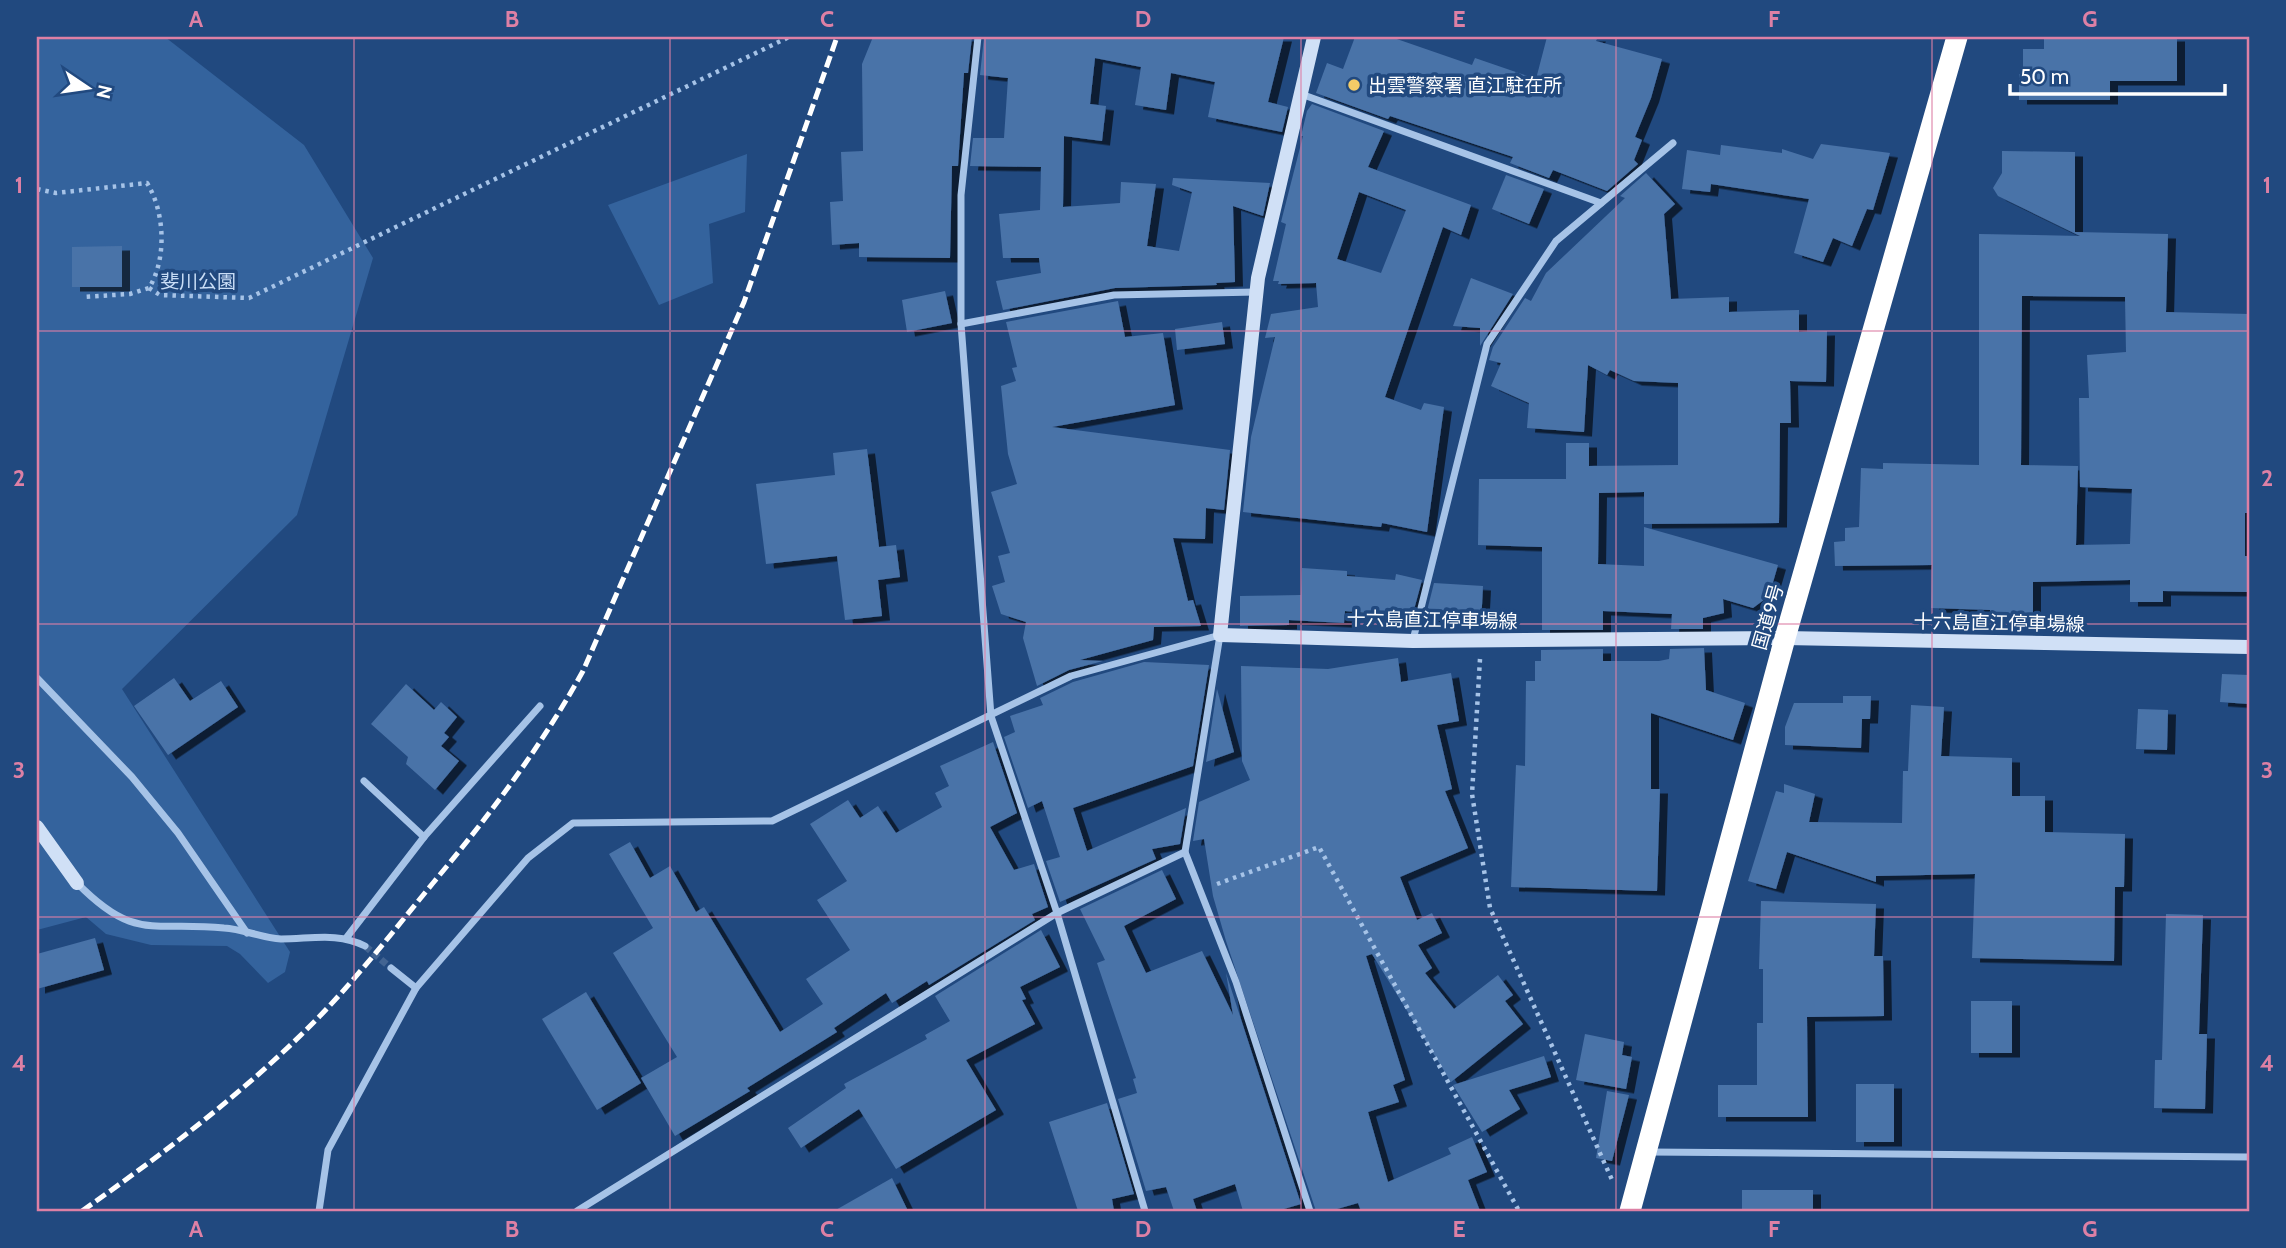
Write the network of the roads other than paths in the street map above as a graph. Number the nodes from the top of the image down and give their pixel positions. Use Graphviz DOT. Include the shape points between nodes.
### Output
graph roads {
  1 [pos="978,37"];
  2 [pos="1314,37"];
  3 [pos="1957,37"];
  4 [pos="1301,94"];
  5 [pos="1673,143"];
  6 [pos="1601,203"];
  7 [pos="1256,292"];
  8 [pos="961,324"];
  9 [pos="1220,635"];
  10 [pos="1785,638"];
  11 [pos="1413,641"];
  12 [pos="2249,647"];
  13 [pos="37,678"];
  14 [pos="540,706"];
  15 [pos="991,716"];
  16 [pos="364,781"];
  17 [pos="37,827"];
  18 [pos="424,837"];
  19 [pos="1185,852"];
  20 [pos="77,883"];
  21 [pos="1058,912"];
  22 [pos="247,933"];
  23 [pos="347,937"];
  24 [pos="365,946"];
  25 [pos="391,968"];
  26 [pos="416,988"];
  27 [pos="1646,1152"];
  28 [pos="2249,1157"];
  29 [pos="319,1211"];
  30 [pos="577,1211"];
  31 [pos="1145,1211"];
  32 [pos="1310,1211"];
  33 [pos="1630,1211"];
  1 -- 8 [label="street" via="961,195"];
  2 -- 4 [label="main road"];
  3 -- 10 [label="highway, 国道9号"];
  4 -- 6 [label="street"];
  4 -- 7 [label="main road"];
  5 -- 6 [label="street"];
  6 -- 11 [label="street" via="1556,241 1487,344"];
  7 -- 8 [label="street" via="1114,295"];
  7 -- 9 [label="main road"];
  8 -- 15 [label="street"];
  9 -- 11 [label="main road, 十六島直江停車場線"];
  9 -- 15 [label="street" via="1071,676"];
  9 -- 19 [label="street"];
  10 -- 11 [label="main road, 十六島直江停車場線"];
  10 -- 12 [label="main road, 十六島直江停車場線"];
  10 -- 27 [label="highway, 国道9号"];
  13 -- 22 [label="street" via="155,805"];
  14 -- 18 [label="street"];
  15 -- 21 [label="street"];
  15 -- 26 [label="street" via="772,821 573,823 528,858"];
  16 -- 18 [label="street"];
  17 -- 20 [label="main road"];
  18 -- 23 [label="street"];
  19 -- 21 [label="street"];
  19 -- 32 [label="street" via="1236,982"];
  20 -- 22 [label="street" via="122,920 156,928 224,928"];
  21 -- 30 [label="street"];
  21 -- 31 [label="street"];
  22 -- 23 [label="street" via="278,939"];
  23 -- 24 [label="street"];
  25 -- 26 [label="street"];
  26 -- 29 [label="street" via="328,1150"];
  27 -- 28 [label="street"];
  27 -- 33 [label="highway, 国道9号"];
}
